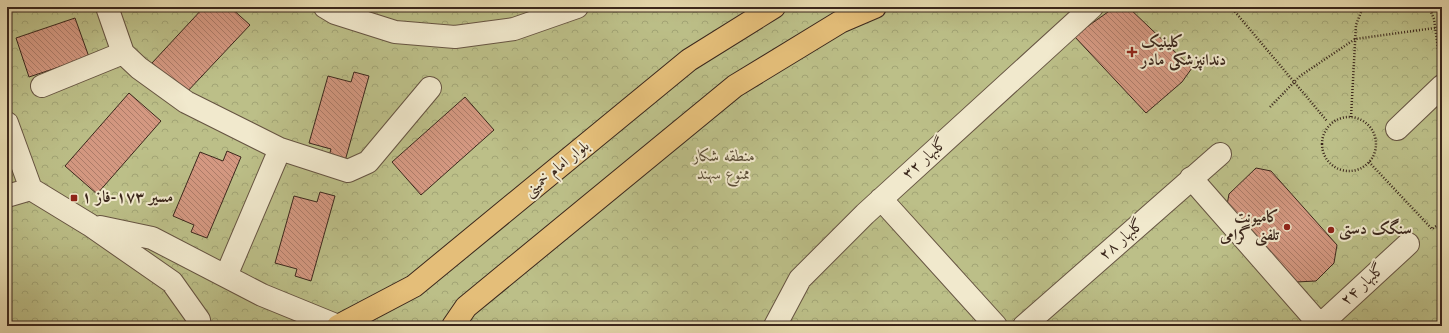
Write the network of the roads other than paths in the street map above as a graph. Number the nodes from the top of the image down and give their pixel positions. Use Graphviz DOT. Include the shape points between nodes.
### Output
graph roads {
  1 [pos="107,7"];
  2 [pos="325,7"];
  3 [pos="577,7"];
  4 [pos="774,7"];
  5 [pos="875,7"];
  6 [pos="1092,7"];
  7 [pos="123,53"];
  8 [pos="42,86"];
  9 [pos="1442,86"];
  10 [pos="430,88"];
  11 [pos="7,123"];
  12 [pos="1397,129"];
  13 [pos="280,149"];
  14 [pos="1220,154"];
  15 [pos="1191,178"];
  16 [pos="31,189"];
  17 [pos="7,196"];
  18 [pos="881,199"];
  19 [pos="90,225"];
  20 [pos="1408,244"];
  21 [pos="226,276"];
  22 [pos="1319,325"];
  23 [pos="200,326"];
  24 [pos="338,326"];
  25 [pos="453,326"];
  26 [pos="775,326"];
  27 [pos="996,326"];
  28 [pos="1024,326"];
  1 -- 7 [label="street"];
  2 -- 3 [label="street" via="335,13 395,32 455,37 514,29"];
  4 -- 24 [label="main road, بلوار امام خمینی" via="689,60 414,286"];
  5 -- 25 [label="main road" via="840,22 735,86 466,307"];
  6 -- 18 [label="street, گلبهار ۳۲"];
  7 -- 8 [label="street"];
  7 -- 13 [label="street" via="139,68 186,102"];
  9 -- 12 [label="street"];
  10 -- 13 [label="street" via="368,162 348,171"];
  11 -- 16 [label="street"];
  13 -- 21 [label="street"];
  14 -- 15 [label="street, گلبهار ۲۸"];
  15 -- 22 [label="street"];
  15 -- 28 [label="street, گلبهار ۲۸"];
  16 -- 17 [label="street"];
  16 -- 19 [label="street"];
  18 -- 26 [label="street, گلبهار ۳۲" via="800,279"];
  18 -- 27 [label="street"];
  19 -- 21 [label="street" via="152,238"];
  19 -- 23 [label="street" via="172,282 199,320"];
  20 -- 22 [label="street, گلبهار ۲۴"];
  21 -- 24 [label="street" via="262,295"];
}
